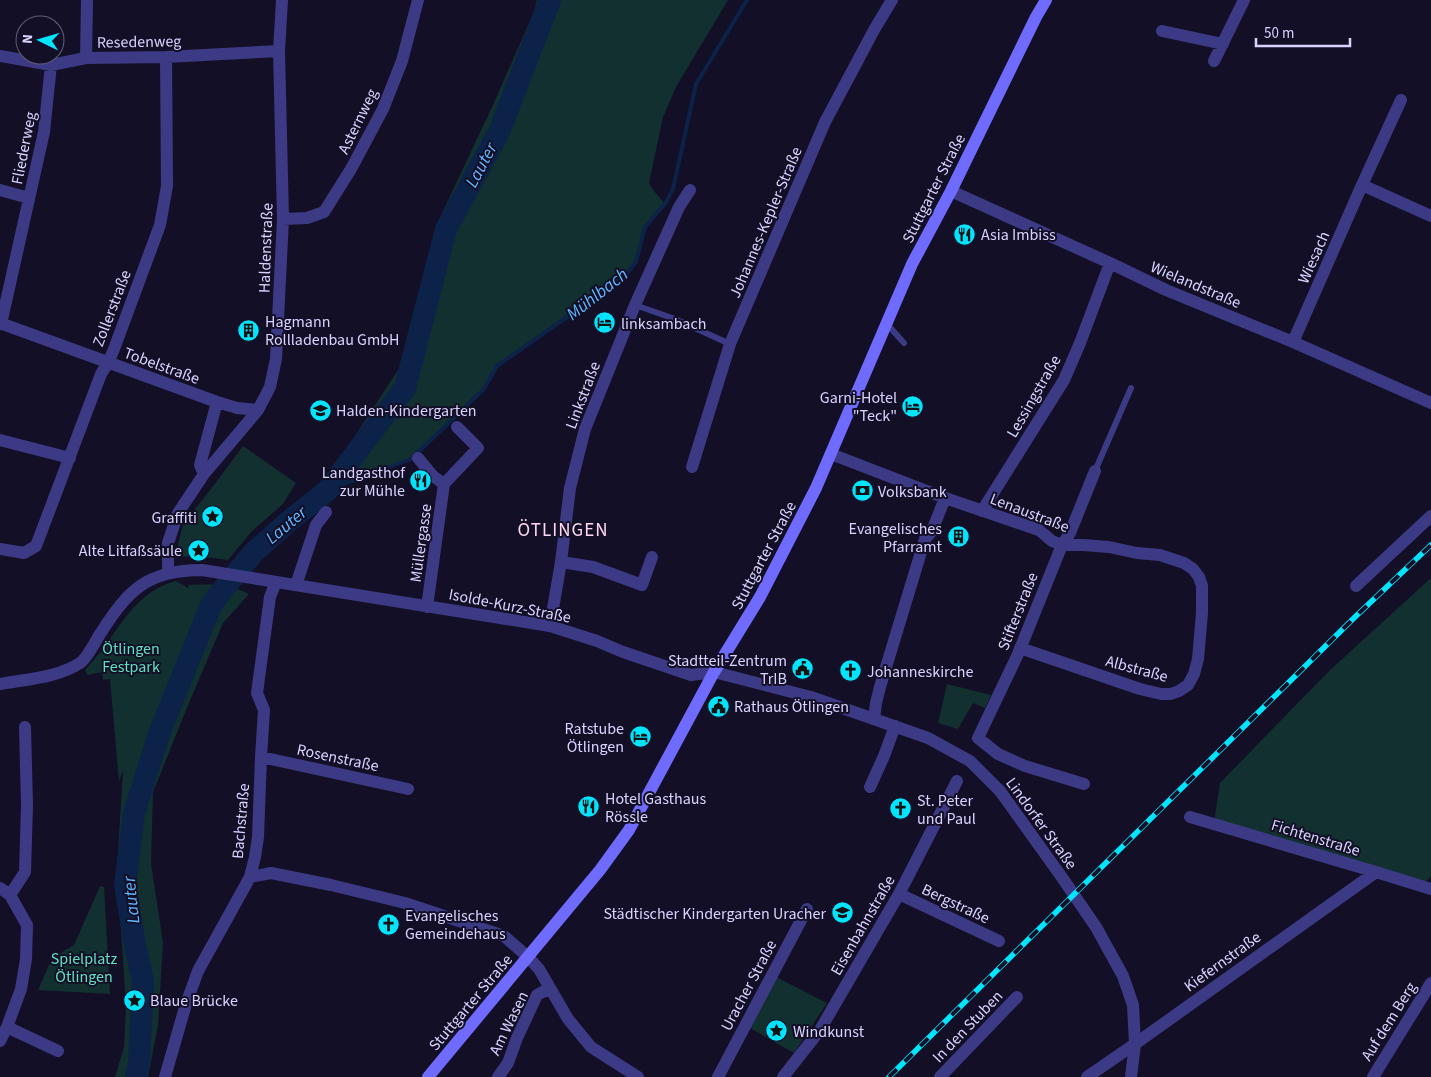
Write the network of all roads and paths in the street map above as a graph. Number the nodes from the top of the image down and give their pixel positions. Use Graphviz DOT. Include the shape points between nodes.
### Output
graph roads {
  1 [pos="87,0"];
  2 [pos="282,0"];
  3 [pos="418,0"];
  4 [pos="892,0"];
  5 [pos="1046,0"];
  6 [pos="1244,0"];
  7 [pos="1162,31"];
  8 [pos="1223,44"];
  9 [pos="279,51"];
  10 [pos="0,56"];
  11 [pos="86,58"];
  12 [pos="166,58"];
  13 [pos="15,59"];
  14 [pos="1214,61"];
  15 [pos="65,62"];
  16 [pos="51,65"];
  17 [pos="1401,100"];
  18 [pos="1362,184"];
  19 [pos="0,190"];
  20 [pos="690,190"];
  21 [pos="950,191"];
  22 [pos="29,198"];
  23 [pos="1431,216"];
  24 [pos="284,219"];
  25 [pos="1110,263"];
  26 [pos="636,306"];
  27 [pos="0,323"];
  28 [pos="886,324"];
  29 [pos="1293,342"];
  30 [pos="904,343"];
  31 [pos="730,344"];
  32 [pos="108,363"];
  33 [pos="1130,388"];
  34 [pos="217,402"];
  35 [pos="1431,404"];
  36 [pos="258,410"];
  37 [pos="456,427"];
  38 [pos="0,440"];
  39 [pos="831,454"];
  40 [pos="70,458"];
  41 [pos="418,458"];
  42 [pos="692,467"];
  43 [pos="1095,471"];
  44 [pos="204,474"];
  45 [pos="444,484"];
  46 [pos="945,498"];
  47 [pos="982,511"];
  48 [pos="326,512"];
  49 [pos="1431,516"];
  50 [pos="1062,545"];
  51 [pos="0,549"];
  52 [pos="652,557"];
  53 [pos="561,562"];
  54 [pos="168,572"];
  55 [pos="276,582"];
  56 [pos="296,585"];
  57 [pos="1356,586"];
  58 [pos="428,606"];
  59 [pos="550,626"];
  60 [pos="1202,628"];
  61 [pos="1020,648"];
  62 [pos="714,672"];
  63 [pos="0,684"];
  64 [pos="874,719"];
  65 [pos="895,726"];
  66 [pos="25,728"];
  67 [pos="261,757"];
  68 [pos="957,781"];
  69 [pos="1084,784"];
  70 [pos="870,787"];
  71 [pos="408,789"];
  72 [pos="1190,817"];
  73 [pos="1376,872"];
  74 [pos="250,878"];
  75 [pos="1431,889"];
  76 [pos="5,891"];
  77 [pos="899,894"];
  78 [pos="806,909"];
  79 [pos="999,941"];
  80 [pos="528,957"];
  81 [pos="1431,983"];
  82 [pos="550,988"];
  83 [pos="1017,997"];
  84 [pos="7,1027"];
  85 [pos="0,1041"];
  86 [pos="1135,1044"];
  87 [pos="58,1051"];
  88 [pos="165,1077"];
  89 [pos="428,1077"];
  90 [pos="498,1077"];
  91 [pos="638,1077"];
  92 [pos="718,1077"];
  93 [pos="783,1077"];
  94 [pos="940,1077"];
  95 [pos="1087,1077"];
  96 [pos="1131,1077"];
  97 [pos="1373,1077"];
  1 -- 11 [label="street"];
  2 -- 9 [label="street, Haldenstraße"];
  3 -- 24 [label="street, Asternweg" via="402,61 383,109 351,169 324,212 307,218"];
  4 -- 31 [label="street, Johannes-Kepler-Straße" via="825,122"];
  5 -- 21 [label="main road, Stuttgarter Straße"];
  6 -- 8 [label="street"];
  7 -- 8 [label="street"];
  8 -- 14 [label="street"];
  9 -- 12 [label="street, Resedenweg"];
  9 -- 24 [label="street, Haldenstraße"];
  10 -- 13 [label="street, Resedenweg"];
  11 -- 12 [label="street, Resedenweg"];
  11 -- 15 [label="street, Resedenweg"];
  12 -- 32 [label="street, Zollerstraße" via="167,186 160,225"];
  16 -- 22 [label="street, Fliederweg" via="44,132"];
  17 -- 18 [label="street, Wiesach"];
  18 -- 23 [label="street"];
  18 -- 29 [label="street, Wiesach"];
  19 -- 22 [label="street"];
  20 -- 26 [label="street, Linkstraße"];
  21 -- 25 [label="street, Wielandstraße"];
  21 -- 28 [label="main road, Stuttgarter Straße" via="912,264"];
  22 -- 27 [label="street, Fliederweg"];
  24 -- 36 [label="street, Haldenstraße" via="276,359 270,387"];
  25 -- 29 [label="street, Wielandstraße" via="1166,290"];
  25 -- 47 [label="street, Lessingstraße" via="1064,380"];
  26 -- 31 [label="lane"];
  26 -- 53 [label="street, Linkstraße" via="585,429 570,488"];
  27 -- 32 [label="street, Tobelstraße"];
  28 -- 30 [label="lane"];
  28 -- 39 [label="main road, Stuttgarter Straße"];
  29 -- 35 [label="street, Wielandstraße"];
  31 -- 42 [label="street, Johannes-Kepler-Straße"];
  32 -- 34 [label="street, Tobelstraße"];
  32 -- 40 [label="street, Zollerstraße"];
  33 -- 43 [label="lane, Stifterstraße"];
  34 -- 36 [label="street, Tobelstraße"];
  34 -- 44 [label="street" via="200,465"];
  36 -- 44 [label="street, Haldenstraße"];
  37 -- 45 [label="street, Müllergasse" via="478,448"];
  38 -- 40 [label="street"];
  39 -- 46 [label="street, Lenaustraße"];
  39 -- 62 [label="main road, Stuttgarter Straße" via="773,575"];
  40 -- 51 [label="street, Zollerstraße" via="36,546 24,553"];
  41 -- 45 [label="street, Müllergasse"];
  43 -- 50 [label="street, Stifterstraße"];
  44 -- 54 [label="street, Haldenstraße" via="174,520 168,543"];
  45 -- 58 [label="street, Müllergasse"];
  46 -- 47 [label="street, Lenaustraße"];
  46 -- 64 [label="street" via="932,531 925,539 880,687"];
  47 -- 50 [label="street, Lenaustraße" via="1039,530"];
  48 -- 56 [label="street" via="316,525"];
  49 -- 57 [label="street"];
  50 -- 60 [label="street, Lenaustraße" via="1109,547 1160,555 1184,563 1193,569 1202,586"];
  50 -- 61 [label="street, Stifterstraße"];
  52 -- 53 [label="street" via="642,585 592,567"];
  53 -- 59 [label="street, Linkstraße"];
  54 -- 55 [label="street, Isolde-Kurz-Straße" via="202,570"];
  54 -- 63 [label="street" via="148,580 129,595 82,662 58,674"];
  55 -- 56 [label="street, Isolde-Kurz-Straße"];
  55 -- 67 [label="street, Bachstraße" via="270,597 258,693 264,710"];
  56 -- 58 [label="street, Isolde-Kurz-Straße"];
  58 -- 59 [label="street, Isolde-Kurz-Straße"];
  59 -- 62 [label="street, Isolde-Kurz-Straße" via="691,675"];
  60 -- 61 [label="street, Albstraße" via="1194,674 1188,685 1171,694 1140,689"];
  61 -- 69 [label="street, Stifterstraße" via="978,738 998,754 1025,766"];
  62 -- 64 [label="street, Lindorfer Straße" via="811,697"];
  62 -- 80 [label="main road, Stuttgarter Straße" via="629,830"];
  64 -- 65 [label="street, Lindorfer Straße"];
  65 -- 70 [label="street"];
  65 -- 86 [label="street, Lindorfer Straße" via="928,738 970,761 1000,790 1096,927 1123,976 1133,1005"];
  66 -- 76 [label="street" via="25,872"];
  67 -- 71 [label="street, Rosenstraße"];
  67 -- 74 [label="street, Bachstraße" via="258,837"];
  68 -- 77 [label="street, Eisenbahnstraße"];
  72 -- 73 [label="street, Fichtenstraße"];
  73 -- 75 [label="street, Fichtenstraße"];
  73 -- 86 [label="street, Kiefernstraße"];
  74 -- 80 [label="street, Am Wasen" via="271,873 405,903 504,936"];
  74 -- 88 [label="street, Bachstraße" via="198,971"];
  76 -- 84 [label="street" via="27,925 26,959"];
  77 -- 79 [label="street, Bergstraße"];
  77 -- 93 [label="street, Eisenbahnstraße" via="820,1030"];
  78 -- 92 [label="street, Uracher Straße"];
  80 -- 82 [label="street, Am Wasen"];
  80 -- 89 [label="main road, Stuttgarter Straße"];
  81 -- 97 [label="street, Auf dem Berg"];
  82 -- 90 [label="street, Am Wasen" via="537,994 508,1063"];
  82 -- 91 [label="street, Am Wasen" via="568,1019 591,1047"];
  83 -- 94 [label="street, In den Stuben"];
  84 -- 85 [label="street"];
  84 -- 87 [label="street"];
  86 -- 95 [label="street, Kiefernstraße"];
  86 -- 96 [label="street, Lindorfer Straße"];
}
